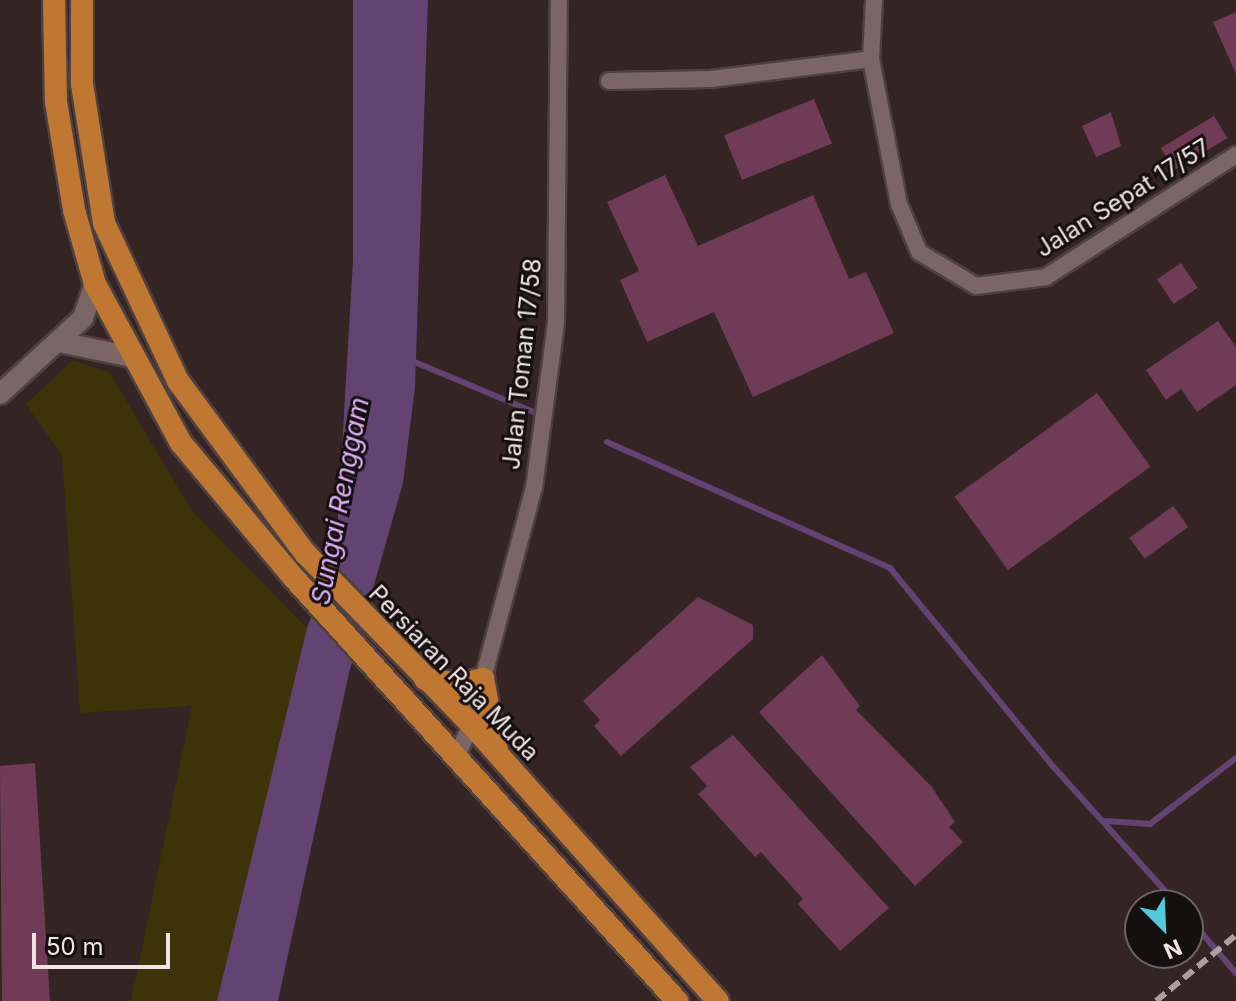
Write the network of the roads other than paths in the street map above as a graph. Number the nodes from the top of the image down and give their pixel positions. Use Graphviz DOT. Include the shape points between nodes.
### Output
graph roads {
  1 [pos="54,0"];
  2 [pos="82,0"];
  3 [pos="559,0"];
  4 [pos="874,0"];
  5 [pos="871,59"];
  6 [pos="609,81"];
  7 [pos="1236,155"];
  8 [pos="95,284"];
  9 [pos="59,342"];
  10 [pos="132,357"];
  11 [pos="0,394"];
  12 [pos="425,679"];
  13 [pos="483,679"];
  14 [pos="471,724"];
  15 [pos="499,756"];
  16 [pos="456,759"];
  17 [pos="677,1001"];
  18 [pos="718,1001"];
  1 -- 8 [label="main road" via="56,102 74,210"];
  2 -- 12 [label="main road, Persiaran Raja Muda" via="82,84 104,223 178,381 305,553"];
  3 -- 13 [label="street, Jalan Toman 17/58" via="556,323 534,488"];
  4 -- 5 [label="street, Jalan Sepat 17/57"];
  5 -- 6 [label="street" via="711,79"];
  5 -- 7 [label="street, Jalan Sepat 17/57" via="899,204 919,252 976,286 1046,277"];
  8 -- 9 [label="street" via="83,318"];
  8 -- 10 [label="main road"];
  9 -- 10 [label="street"];
  9 -- 11 [label="street"];
  10 -- 16 [label="main road" via="189,455"];
  12 -- 13 [label="main road" via="460,684"];
  12 -- 14 [label="main road, Persiaran Raja Muda"];
  13 -- 14 [label="street, Jalan Toman 17/58"];
  13 -- 15 [label="main road"];
  14 -- 15 [label="main road, Persiaran Raja Muda"];
  14 -- 16 [label="street, Jalan Toman 17/58"];
  15 -- 18 [label="main road, Persiaran Raja Muda"];
  16 -- 17 [label="main road"];
}
